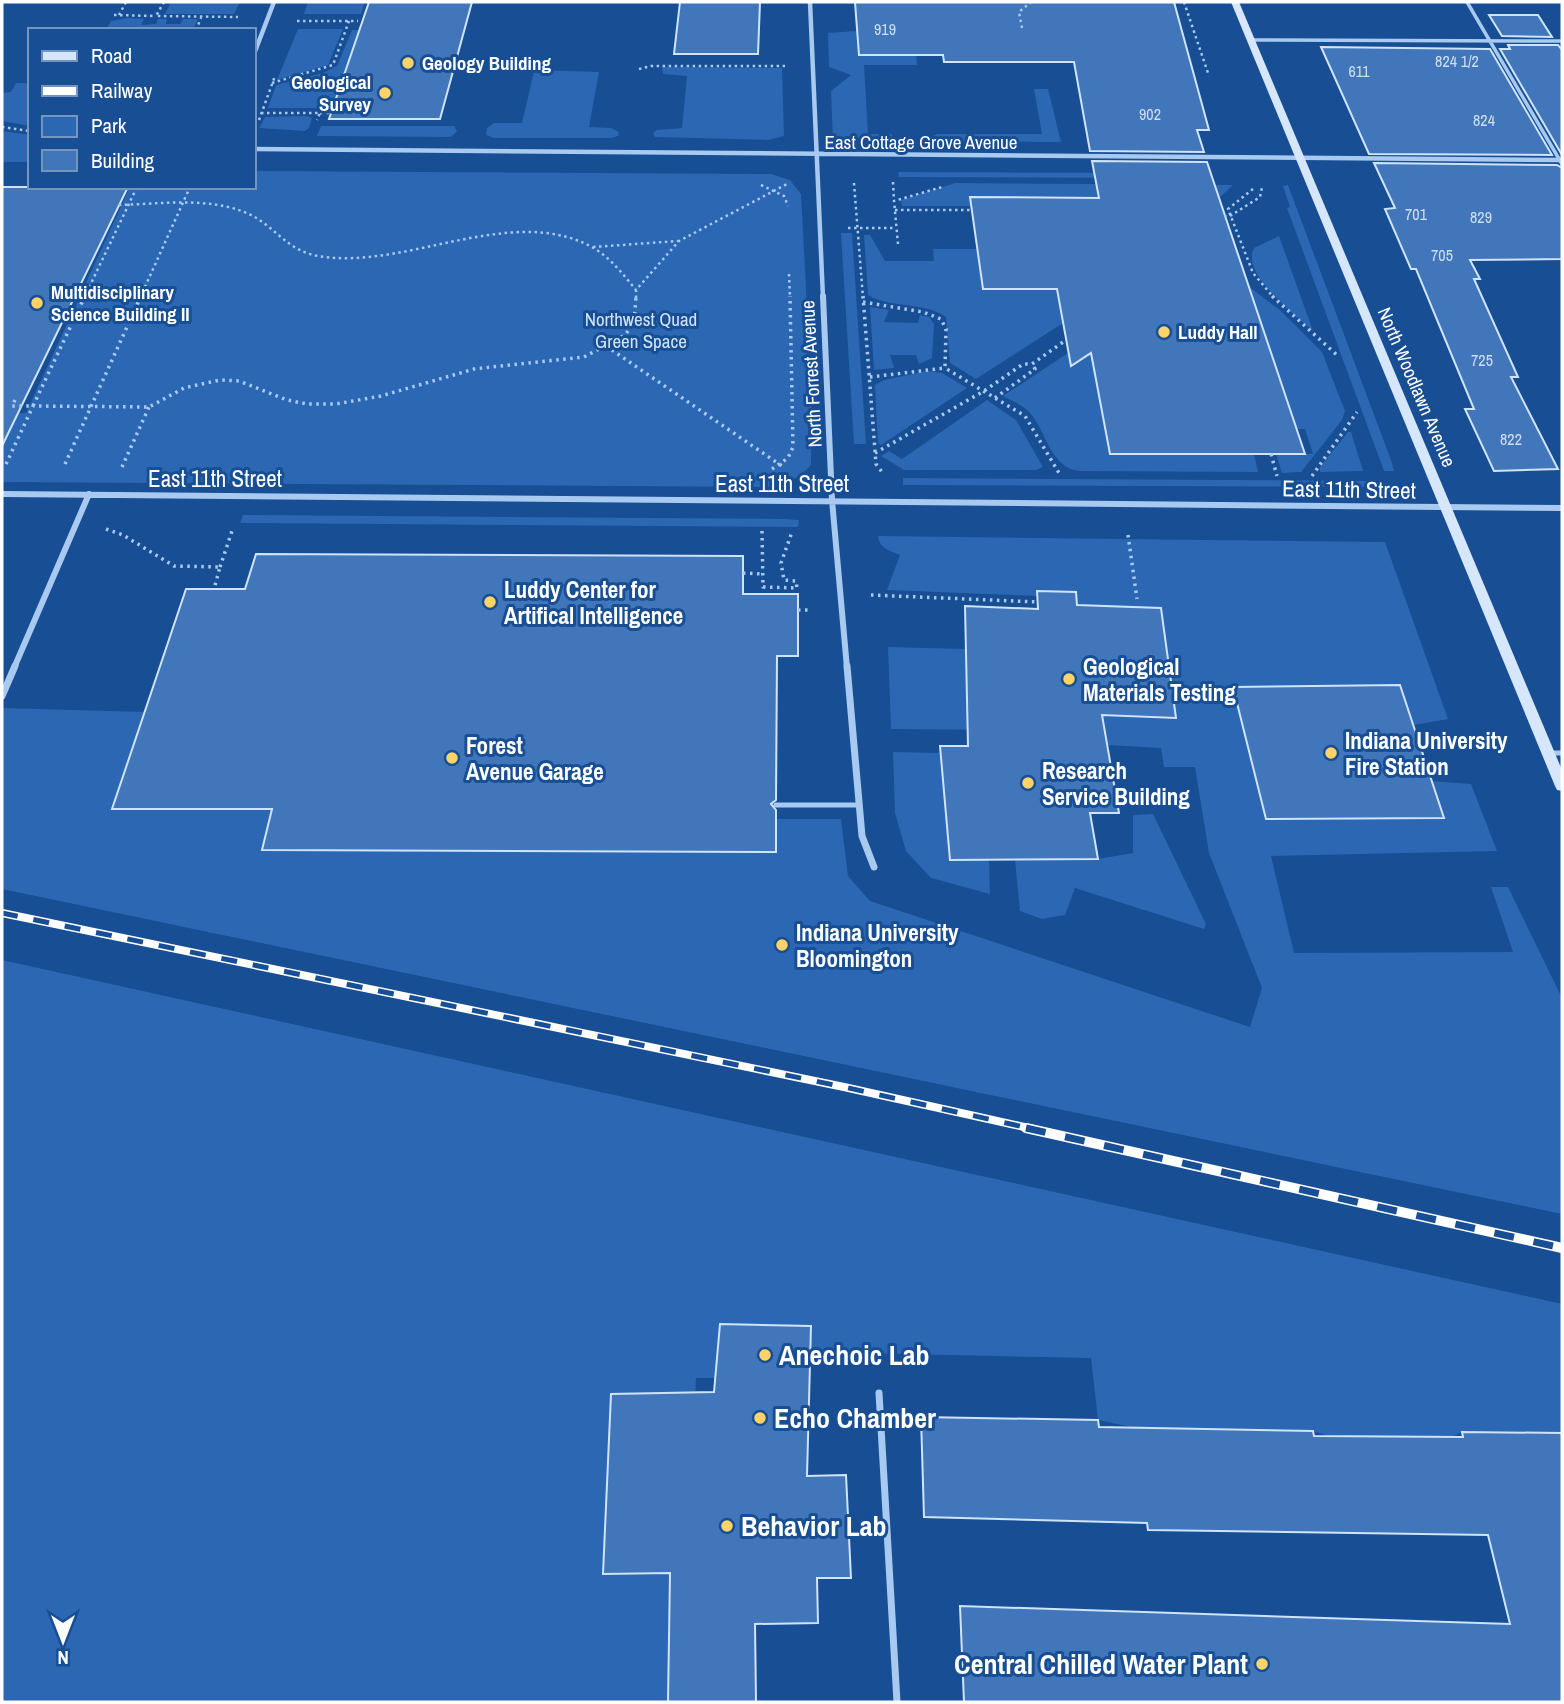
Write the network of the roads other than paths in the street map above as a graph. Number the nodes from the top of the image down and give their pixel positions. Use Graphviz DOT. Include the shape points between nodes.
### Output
graph roads {
  1 [pos="274,2"];
  2 [pos="810,2"];
  3 [pos="1236,2"];
  4 [pos="1467,2"];
  5 [pos="1252,40"];
  6 [pos="1490,41"];
  7 [pos="1562,41"];
  8 [pos="256,49"];
  9 [pos="256,149"];
  10 [pos="817,155"];
  11 [pos="1302,158"];
  12 [pos="1562,161"];
  13 [pos="2,494"];
  14 [pos="89,494"];
  15 [pos="832,500"];
  16 [pos="1447,508"];
  17 [pos="1562,508"];
  18 [pos="2,696"];
  19 [pos="1556,753"];
  20 [pos="1562,786"];
  21 [pos="776,805"];
  22 [pos="859,805"];
  23 [pos="874,867"];
  24 [pos="880,1393"];
  25 [pos="897,1702"];
  1 -- 8 [label="street"];
  2 -- 10 [label="street, North Forrest Avenue"];
  3 -- 5 [label="street, North Woodlawn Avenue"];
  4 -- 6 [label="lane"];
  5 -- 6 [label="lane"];
  5 -- 11 [label="street, North Woodlawn Avenue"];
  6 -- 7 [label="lane"];
  6 -- 12 [label="lane"];
  9 -- 10 [label="street, East Cottage Grove Avenue"];
  10 -- 11 [label="street, East Cottage Grove Avenue"];
  10 -- 15 [label="street, North Forrest Avenue"];
  11 -- 12 [label="street, East Cottage Grove Avenue"];
  11 -- 16 [label="street, North Woodlawn Avenue"];
  13 -- 14 [label="street, East 11th Street"];
  14 -- 15 [label="street, East 11th Street"];
  14 -- 18 [label="street"];
  15 -- 16 [label="street, East 11th Street"];
  15 -- 22 [label="street, North Forrest Avenue"];
  16 -- 17 [label="street, East 11th Street"];
  16 -- 19 [label="street, North Woodlawn Avenue"];
  19 -- 20 [label="street, North Woodlawn Avenue"];
  21 -- 22 [label="lane"];
  22 -- 23 [label="street, North Forrest Avenue" via="862,836"];
  24 -- 25 [label="lane"];
}
